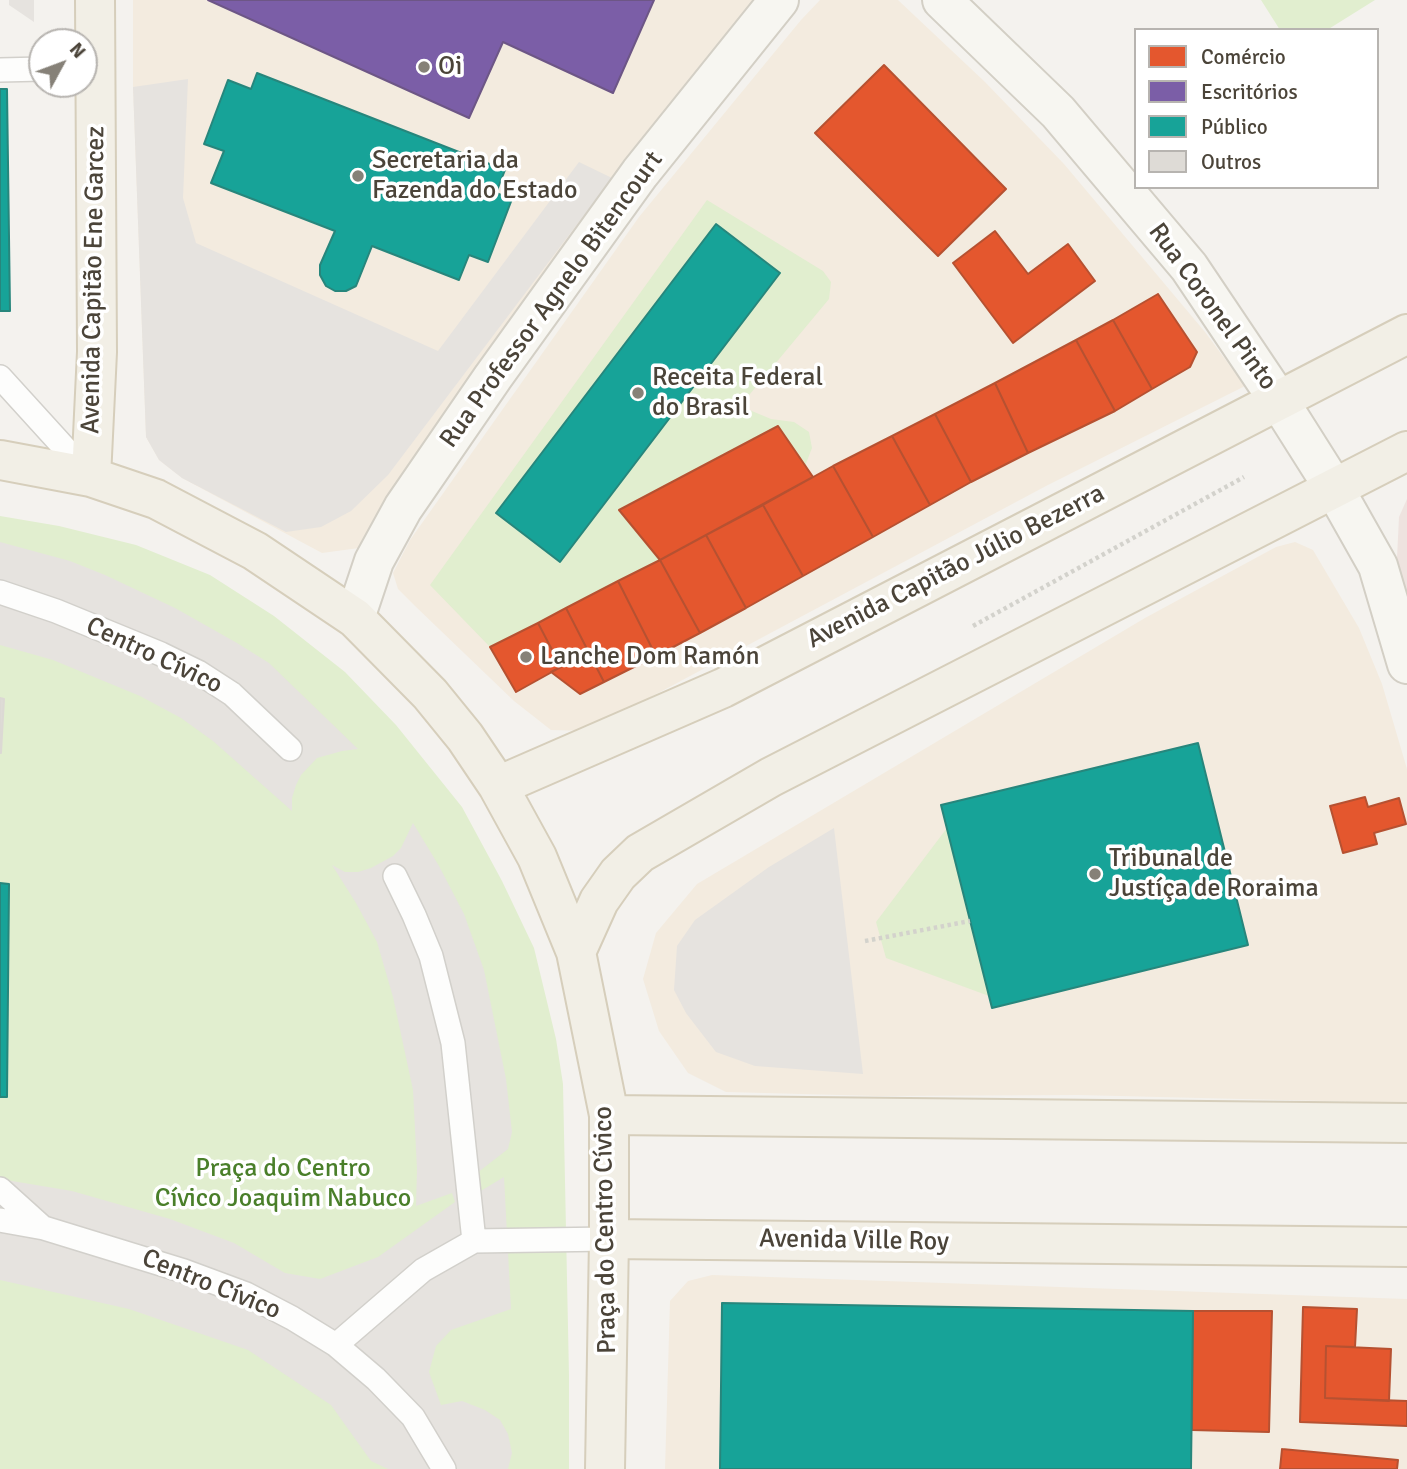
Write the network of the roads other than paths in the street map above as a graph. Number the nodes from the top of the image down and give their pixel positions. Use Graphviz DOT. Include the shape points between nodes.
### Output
graph roads {
  1 [pos="95,0"];
  2 [pos="779,0"];
  3 [pos="942,0"];
  4 [pos="93,28"];
  5 [pos="28,69"];
  6 [pos="0,70"];
  7 [pos="91,98"];
  8 [pos="1407,334"];
  9 [pos="0,377"];
  10 [pos="1279,401"];
  11 [pos="1407,451"];
  12 [pos="0,460"];
  13 [pos="91,477"];
  14 [pos="1334,488"];
  15 [pos="0,592"];
  16 [pos="355,618"];
  17 [pos="1407,664"];
  18 [pos="290,749"];
  19 [pos="498,786"];
  20 [pos="394,876"];
  21 [pos="576,952"];
  22 [pos="609,1115"];
  23 [pos="1407,1122"];
  24 [pos="0,1189"];
  25 [pos="0,1220"];
  26 [pos="44,1228"];
  27 [pos="609,1239"];
  28 [pos="474,1241"];
  29 [pos="1407,1247"];
  30 [pos="336,1345"];
  31 [pos="444,1469"];
  32 [pos="605,1469"];
  1 -- 4 [label="main road, Avenida Capitão Ene Garcez"];
  2 -- 16 [label="street, Rua Professor Agnelo Bitencourt" via="640,173 403,508 374,561"];
  3 -- 10 [label="street, Rua Coronel Pinto" via="1058,112 1189,267"];
  5 -- 6 [label="lane"];
  7 -- 13 [label="main road, Avenida Capitão Ene Garcez" via="97,352"];
  8 -- 10 [label="main road, Avenida Capitão Júlio Bezerra"];
  9 -- 13 [label="lane"];
  10 -- 14 [label="street, Rua Coronel Pinto"];
  10 -- 19 [label="main road, Avenida Capitão Júlio Bezerra" via="723,688"];
  11 -- 14 [label="main road"];
  12 -- 13 [label="main road, Praça do Centro Cívico"];
  13 -- 16 [label="main road, Praça do Centro Cívico" via="156,499 256,551"];
  14 -- 17 [label="street, Rua Coronel Pinto" via="1378,566"];
  14 -- 21 [label="main road" via="771,777 640,853 599,901"];
  15 -- 18 [label="lane, Centro Cívico" via="198,672 232,694"];
  16 -- 19 [label="main road, Praça do Centro Cívico" via="430,694"];
  19 -- 21 [label="main road, Praça do Centro Cívico" via="537,857"];
  20 -- 28 [label="lane" via="431,956 453,1043"];
  21 -- 22 [label="main road, Praça do Centro Cívico"];
  22 -- 23 [label="main road"];
  22 -- 27 [label="main road, Praça do Centro Cívico"];
  24 -- 26 [label="lane"];
  25 -- 26 [label="lane, Centro Cívico"];
  26 -- 30 [label="lane, Centro Cívico" via="246,1294"];
  27 -- 28 [label="lane, Avenida Ville Roy"];
  27 -- 29 [label="main road, Avenida Ville Roy"];
  27 -- 32 [label="main road, Praça do Centro Cívico"];
  28 -- 30 [label="lane, Avenida Ville Roy" via="423,1270"];
  30 -- 31 [label="lane, Centro Cívico" via="413,1417"];
}
